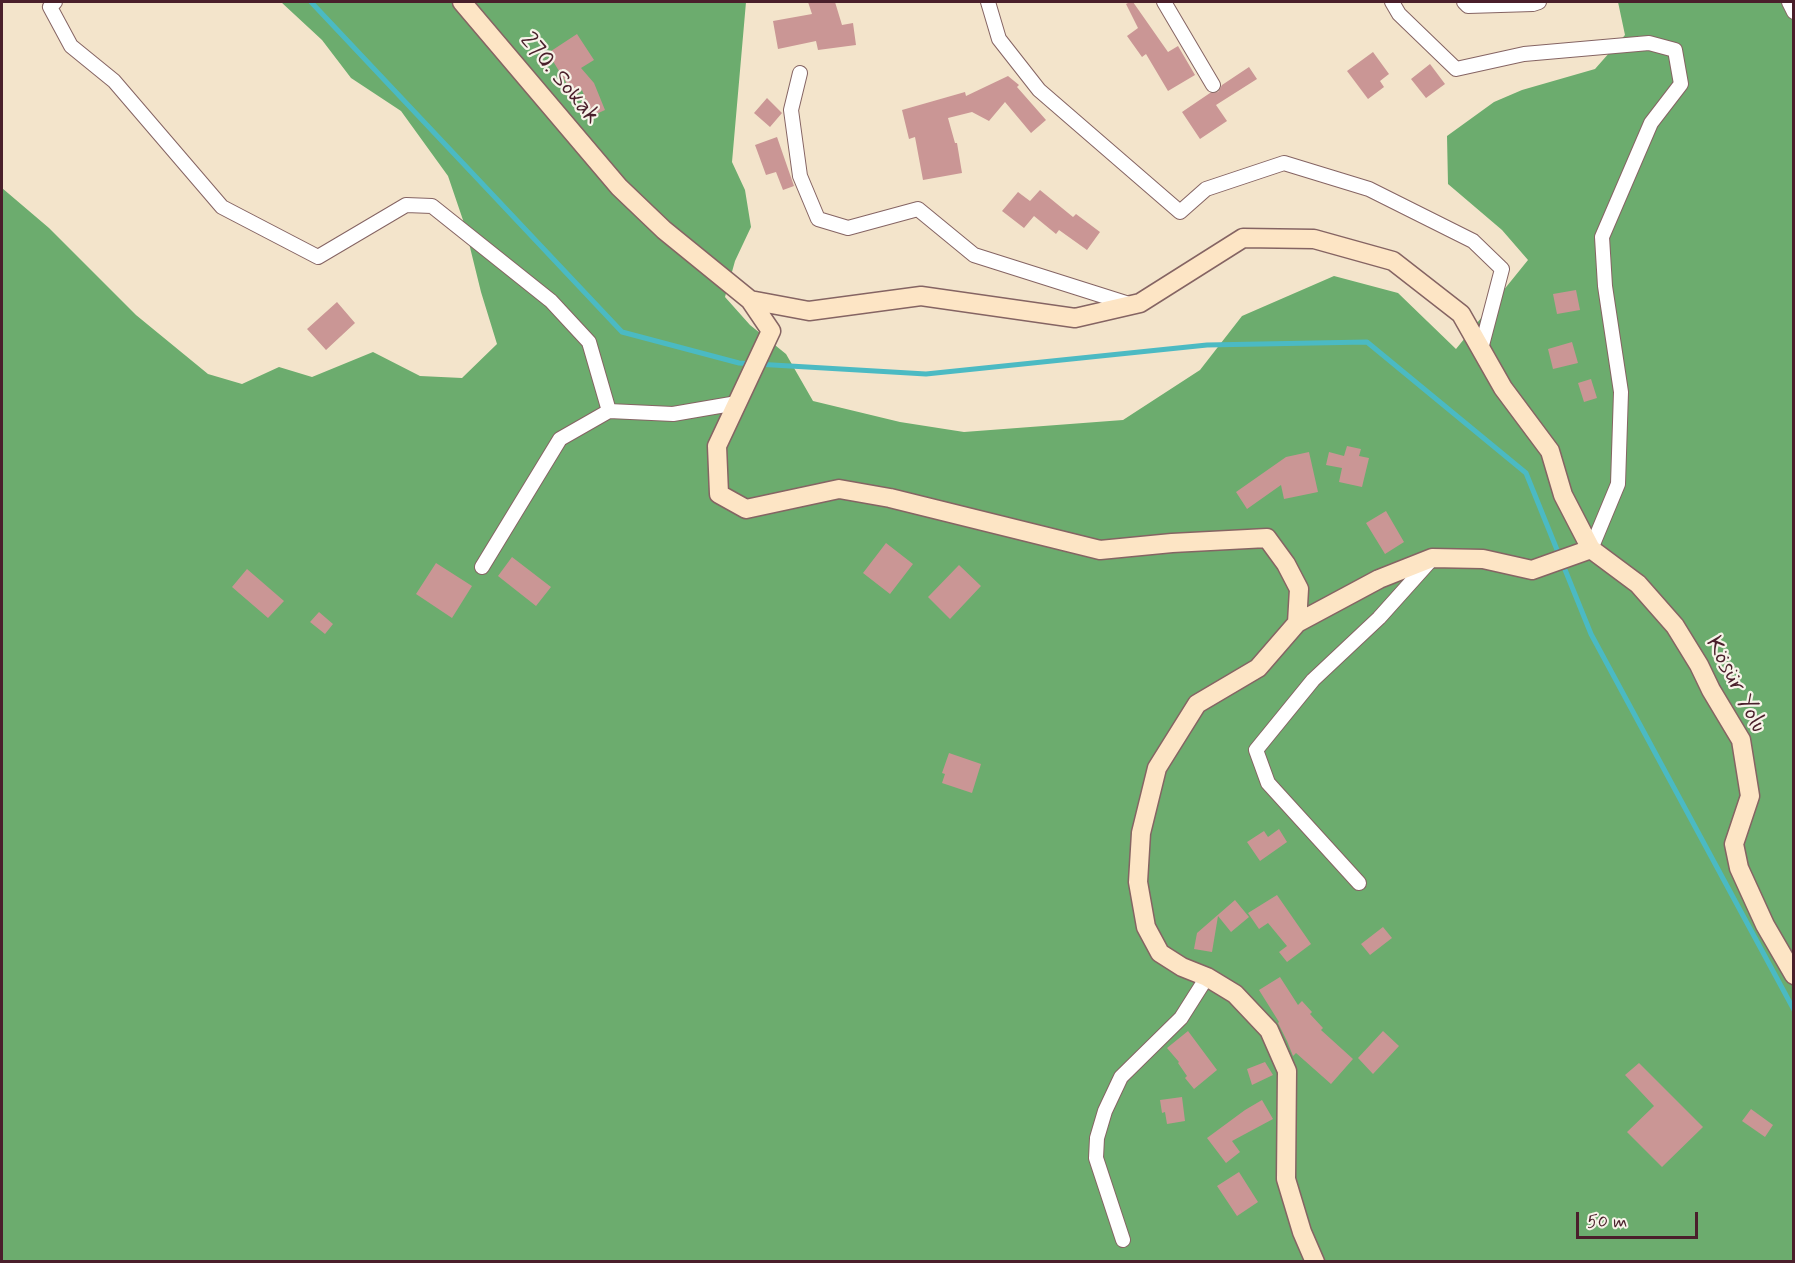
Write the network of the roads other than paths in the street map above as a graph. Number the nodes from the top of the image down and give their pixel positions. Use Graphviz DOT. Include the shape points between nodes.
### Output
graph roads {
  1 [pos="55,2"];
  2 [pos="462,2"];
  3 [pos="988,2"];
  4 [pos="1164,2"];
  5 [pos="1392,2"];
  6 [pos="1464,2"];
  7 [pos="1539,2"];
  8 [pos="1789,2"];
  9 [pos="1794,12"];
  10 [pos="800,73"];
  11 [pos="1213,85"];
  12 [pos="750,300"];
  13 [pos="1132,305"];
  14 [pos="1481,349"];
  15 [pos="737,403"];
  16 [pos="609,411"];
  17 [pos="1591,549"];
  18 [pos="1432,558"];
  19 [pos="482,567"];
  20 [pos="1297,623"];
  21 [pos="1359,883"];
  22 [pos="1794,975"];
  23 [pos="1207,976"];
  24 [pos="1123,1240"];
  25 [pos="1315,1262"];
  1 -- 16 [label="street" via="50,8 71,46 114,81 222,207 318,257 406,205 432,206 551,301 589,342"];
  2 -- 12 [label="street, 270. Sokak" via="620,187 664,230"];
  3 -- 14 [label="street" via="999,39 1039,90 1180,212 1206,189 1284,163 1369,189 1473,241 1502,269"];
  4 -- 11 [label="street"];
  5 -- 17 [label="street" via="1399,14 1456,69 1524,54 1649,43 1675,50 1681,84 1651,123 1602,237 1621,392 1618,484"];
  6 -- 7 [label="street" via="1468,6"];
  8 -- 9 [label="street"];
  10 -- 13 [label="street" via="791,110 800,176 818,219 848,228 918,209 974,255"];
  12 -- 13 [label="street" via="809,311 921,296 1075,318"];
  12 -- 15 [label="street" via="771,331"];
  13 -- 14 [label="street" via="1243,238 1314,239 1393,261 1461,314"];
  14 -- 17 [label="street" via="1503,388 1550,451 1563,495"];
  15 -- 16 [label="street" via="673,414"];
  15 -- 20 [label="street" via="717,446 719,494 746,509 838,489 890,498 1100,550 1268,538 1299,588"];
  16 -- 19 [label="street" via="560,439"];
  17 -- 18 [label="street" via="1532,570 1483,559"];
  17 -- 22 [label="street, Kösür Yolu" via="1638,584 1675,626 1741,740 1750,796 1734,844 1738,868"];
  18 -- 20 [label="street" via="1379,579"];
  18 -- 21 [label="street" via="1379,618 1312,680 1256,750 1268,783"];
  20 -- 23 [label="street" via="1258,668 1197,704 1157,768 1142,833 1138,882 1146,927 1160,953"];
  23 -- 24 [label="street" via="1181,1018 1121,1077 1105,1112 1096,1158"];
  23 -- 25 [label="street" via="1235,994 1269,1030 1287,1071 1286,1179"];
}
